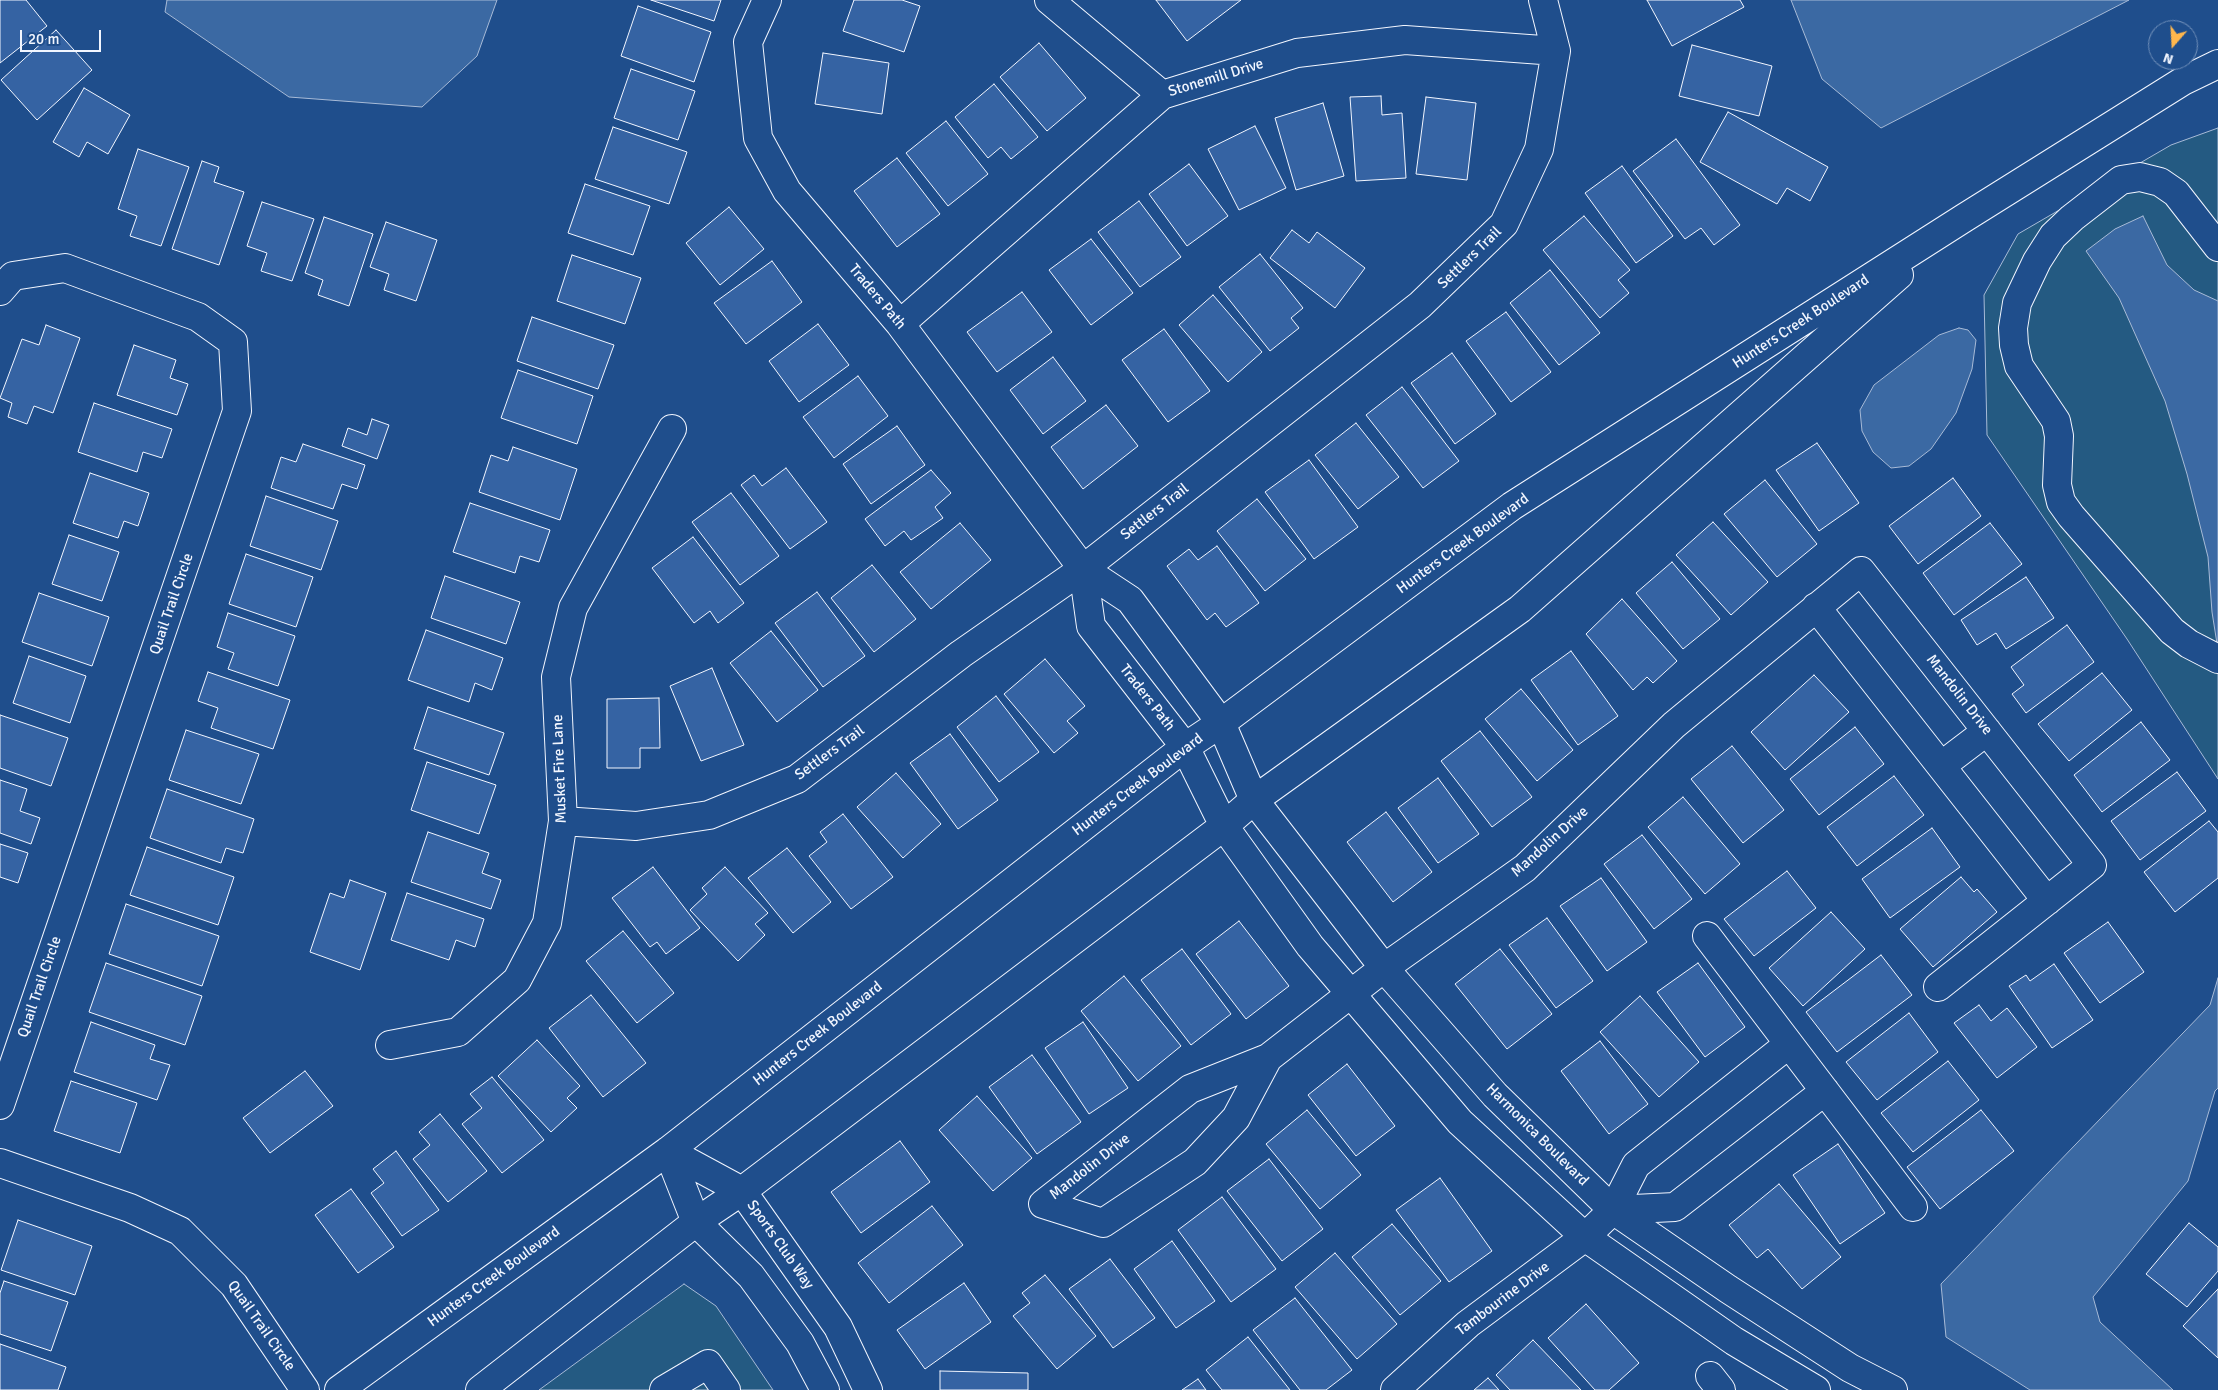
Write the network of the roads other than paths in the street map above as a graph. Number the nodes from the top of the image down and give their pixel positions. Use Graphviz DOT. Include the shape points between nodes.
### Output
graph roads {
  1 [pos="766,0"];
  2 [pos="1049,0"];
  3 [pos="1543,0"];
  4 [pos="1556,51"];
  5 [pos="2218,64"];
  6 [pos="1162,95"];
  7 [pos="1964,218"];
  8 [pos="2218,247"];
  9 [pos="0,291"];
  10 [pos="900,324"];
  11 [pos="672,429"];
  12 [pos="1083,569"];
  13 [pos="1816,607"];
  14 [pos="2214,657"];
  15 [pos="1221,723"];
  16 [pos="1987,731"];
  17 [pos="1185,747"];
  18 [pos="1941,766"];
  19 [pos="1254,800"];
  20 [pos="564,820"];
  21 [pos="1224,826"];
  22 [pos="2047,901"];
  23 [pos="1707,936"];
  24 [pos="1384,968"];
  25 [pos="1938,987"];
  26 [pos="1350,994"];
  27 [pos="390,1044"];
  28 [pos="1789,1044"];
  29 [pos="1268,1058"];
  30 [pos="1825,1091"];
  31 [pos="0,1106"];
  32 [pos="668,1151"];
  33 [pos="0,1163"];
  34 [pos="742,1191"];
  35 [pos="1913,1206"];
  36 [pos="1613,1210"];
  37 [pos="696,1222"];
  38 [pos="1585,1237"];
  39 [pos="306,1390"];
  40 [pos="339,1390"];
  41 [pos="480,1390"];
  42 [pos="664,1390"];
  43 [pos="726,1390"];
  44 [pos="825,1390"];
  45 [pos="868,1390"];
  46 [pos="1395,1390"];
  47 [pos="1816,1390"];
  48 [pos="1893,1390"];
  1 -- 10 [label="street, Traders Path" via="748,42 758,138 787,191"];
  2 -- 6 [label="street"];
  3 -- 4 [label="street, Settlers Trail"];
  4 -- 6 [label="street, Stonemill Drive" via="1405,40 1385,42 1297,52"];
  4 -- 12 [label="street, Settlers Trail" via="1539,149 1504,224 1420,306"];
  5 -- 7 [label="street, Hunters Creek Boulevard" via="2183,81"];
  6 -- 10 [label="street, Stonemill Drive"];
  7 -- 15 [label="street, Hunters Creek Boulevard" via="1512,506"];
  7 -- 19 [label="street, Hunters Creek Boulevard" via="1520,609"];
  8 -- 14 [label="street" via="2176,193 2160,182 2140,177 2120,180 2053,236 2017,303 2013,328 2019,366 2056,421 2059,436 2057,485 2061,502 2172,631"];
  9 -- 31 [label="street, Quail Trail Circle" via="13,276 65,268 198,317 233,342 237,411"];
  10 -- 12 [label="street, Traders Path"];
  11 -- 20 [label="street, Musket Fire Lane" via="572,608 556,678"];
  12 -- 15 [label="street, Traders Path" via="1130,600"];
  12 -- 17 [label="street, Traders Path" via="1091,626"];
  12 -- 20 [label="street, Settlers Trail" via="961,654 797,779 709,815 636,826"];
  13 -- 16 [label="street, Mandolin Drive" via="1861,571"];
  13 -- 18 [label="street"];
  13 -- 24 [label="street, Mandolin Drive" via="1674,725 1525,868"];
  15 -- 17 [label="street, Hunters Creek Boulevard"];
  15 -- 19 [label="street, Traders Path"];
  16 -- 18 [label="street"];
  16 -- 22 [label="street, Mandolin Drive" via="2092,865"];
  17 -- 21 [label="street, Traders Path"];
  17 -- 32 [label="street, Hunters Creek Boulevard"];
  18 -- 22 [label="street"];
  19 -- 21 [label="street, Hunters Creek Boulevard"];
  19 -- 24 [label="street, Harmonica Boulevard"];
  20 -- 27 [label="street, Musket Fire Lane" via="547,923 517,980 458,1032"];
  21 -- 26 [label="street" via="1310,946"];
  21 -- 34 [label="street, Hunters Creek Boulevard"];
  22 -- 25 [label="street"];
  23 -- 28 [label="street"];
  24 -- 26 [label="street, Mandolin Drive"];
  24 -- 36 [label="street, Harmonica Boulevard" via="1495,1095"];
  26 -- 29 [label="street, Mandolin Drive"];
  26 -- 38 [label="street" via="1460,1122"];
  28 -- 30 [label="street"];
  28 -- 36 [label="street, Tambourine Drive" via="1636,1165"];
  29 -- 29 [label="street, Mandolin Drive" via="1190,1090 1043,1204 1103,1223 1195,1162 1236,1118"];
  30 -- 35 [label="street"];
  30 -- 36 [label="street" via="1674,1207"];
  32 -- 34 [label="street, Sports Club Way"];
  32 -- 37 [label="street"];
  32 -- 40 [label="street, Hunters Creek Boulevard"];
  33 -- 39 [label="street, Quail Trail Circle" via="130,1208 180,1231 234,1285"];
  34 -- 37 [label="street, Hunters Creek Boulevard"];
  34 -- 45 [label="street, Sports Club Way" via="838,1327"];
  36 -- 38 [label="street, Tambourine Drive"];
  36 -- 48 [label="street, Harmonica Boulevard" via="1834,1358"];
  37 -- 41 [label="street, Hunters Creek Boulevard"];
  37 -- 44 [label="street" via="752,1276 800,1343"];
  38 -- 46 [label="street, Tambourine Drive" via="1468,1324"];
  38 -- 47 [label="street" via="1734,1341"];
  42 -- 43 [label="street" via="708,1364"];
}
